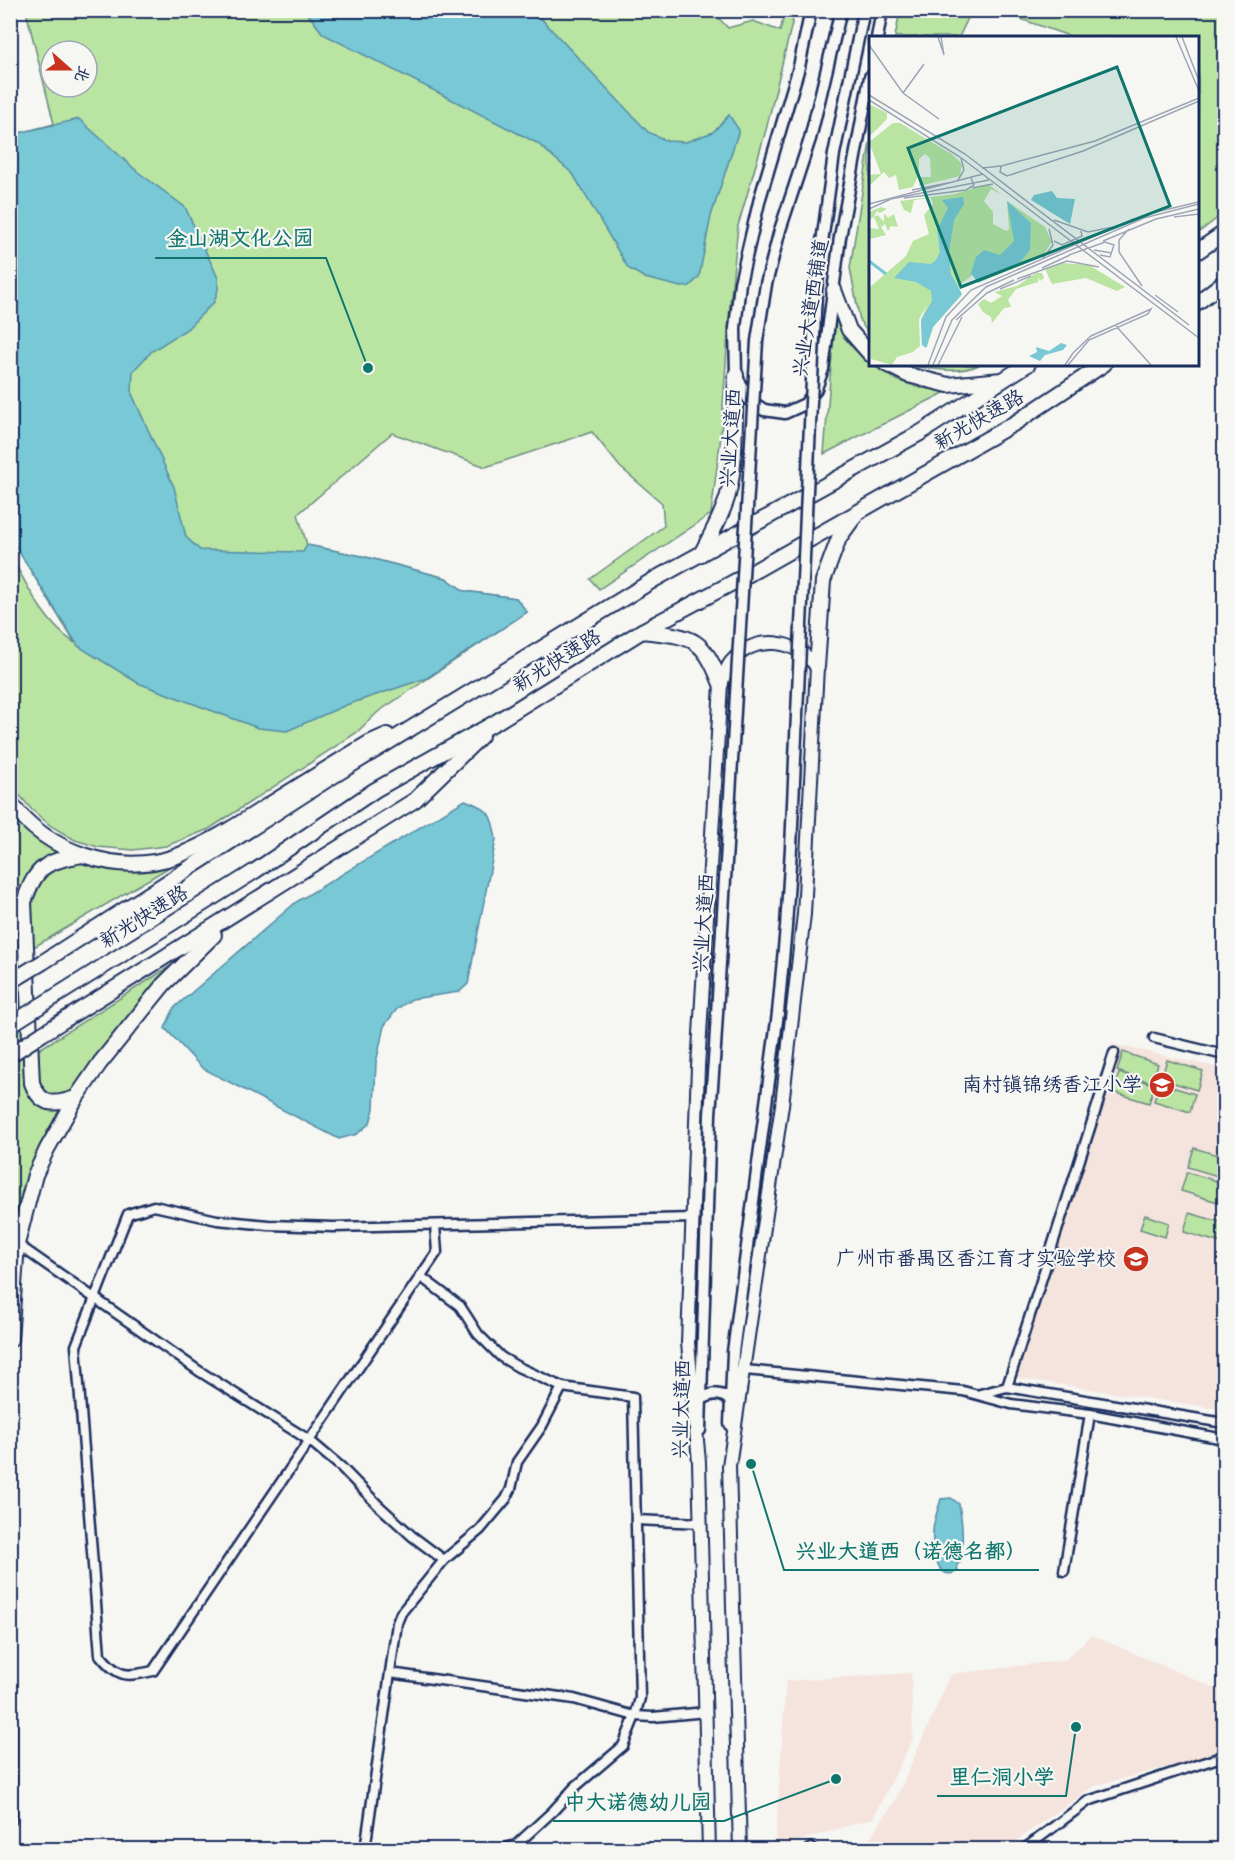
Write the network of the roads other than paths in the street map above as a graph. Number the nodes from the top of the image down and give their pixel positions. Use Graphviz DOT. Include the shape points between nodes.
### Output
graph roads {
  1 [pos="812,10"];
  2 [pos="841,10"];
  3 [pos="864,10"];
  4 [pos="882,10"];
  5 [pos="878,36"];
  6 [pos="869,82"];
  7 [pos="1224,233"];
  8 [pos="1199,250"];
  9 [pos="1224,282"];
  10 [pos="834,290"];
  11 [pos="1199,301"];
  12 [pos="869,353"];
  13 [pos="890,366"];
  14 [pos="1025,366"];
  15 [pos="1101,366"];
  16 [pos="736,375"];
  17 [pos="1005,380"];
  18 [pos="858,512"];
  19 [pos="701,554"];
  20 [pos="642,631"];
  21 [pos="817,667"];
  22 [pos="721,684"];
  23 [pos="430,717"];
  24 [pos="496,722"];
  25 [pos="10,802"];
  26 [pos="82,855"];
  27 [pos="240,912"];
  28 [pos="10,982"];
  29 [pos="10,1025"];
  30 [pos="1154,1038"];
  31 [pos="1114,1053"];
  32 [pos="10,1054"];
  33 [pos="1224,1055"];
  34 [pos="76,1098"];
  35 [pos="693,1218"];
  36 [pos="435,1225"];
  37 [pos="17,1244"];
  38 [pos="420,1276"];
  39 [pos="95,1298"];
  40 [pos="10,1340"];
  41 [pos="745,1370"];
  42 [pos="562,1387"];
  43 [pos="1007,1387"];
  44 [pos="980,1394"];
  45 [pos="702,1399"];
  46 [pos="731,1401"];
  47 [pos="1090,1414"];
  48 [pos="1224,1423"];
  49 [pos="1224,1439"];
  50 [pos="309,1440"];
  51 [pos="699,1462"];
  52 [pos="729,1466"];
  53 [pos="636,1520"];
  54 [pos="700,1523"];
  55 [pos="444,1560"];
  56 [pos="1064,1571"];
  57 [pos="390,1673"];
  58 [pos="10,1707"];
  59 [pos="706,1712"];
  60 [pos="635,1716"];
  61 [pos="1224,1756"];
  62 [pos="10,1820"];
  63 [pos="365,1850"];
  64 [pos="500,1850"];
  65 [pos="709,1850"];
  66 [pos="740,1850"];
  67 [pos="808,1850"];
  68 [pos="815,1850"];
  69 [pos="1023,1850"];
  1 -- 16 [label="street, 兴业大道西铺道" via="740,283 735,328"];
  2 -- 45 [label="street, 兴业大道西, bridge" via="810,139 766,284 757,341 710,1125"];
  3 -- 46 [label="street, bridge" via="834,154 816,291 786,927 733,1352"];
  4 -- 5 [label="street"];
  6 -- 10 [label="street, 兴业大道西铺道"];
  7 -- 8 [label="highway"];
  9 -- 11 [label="highway"];
  10 -- 12 [label="highway" via="849,330"];
  10 -- 16 [label="street, 兴业大道西铺道" via="823,369 816,391 805,404 785,413 764,410 749,400"];
  13 -- 17 [label="highway" via="948,385"];
  14 -- 17 [label="highway, 新光快速路"];
  15 -- 18 [label="highway, 新光快速路" via="1015,423"];
  16 -- 19 [label="highway" via="729,492"];
  17 -- 19 [label="highway, 新光快速路" via="921,433"];
  18 -- 20 [label="highway, 新光快速路"];
  18 -- 21 [label="highway" via="838,538 823,581"];
  19 -- 23 [label="highway, 新光快速路"];
  20 -- 22 [label="highway" via="680,636 703,647"];
  20 -- 24 [label="highway, 新光快速路"];
  21 -- 22 [label="main road" via="792,646 776,642 742,652 730,664"];
  21 -- 41 [label="main road" via="804,914"];
  22 -- 35 [label="main road"];
  23 -- 26 [label="highway" via="369,743 218,837 175,856 132,864"];
  23 -- 28 [label="highway, 新光快速路, bridge"];
  24 -- 27 [label="highway" via="415,800"];
  24 -- 29 [label="highway, 新光快速路, bridge" via="375,790 255,871"];
  25 -- 26 [label="highway" via="48,839"];
  26 -- 34 [label="highway" via="56,860 40,870 24,902 32,1083 45,1101 55,1104"];
  27 -- 32 [label="highway, bridge"];
  27 -- 34 [label="highway" via="164,984 106,1054"];
  30 -- 33 [label="street"];
  31 -- 43 [label="street"];
  34 -- 37 [label="highway" via="34,1175"];
  35 -- 36 [label="street"];
  35 -- 51 [label="main road" via="688,1343"];
  36 -- 38 [label="street" via="437,1252"];
  36 -- 39 [label="street" via="268,1225 217,1220 154,1206 128,1214"];
  37 -- 39 [label="street"];
  37 -- 40 [label="highway"];
  38 -- 42 [label="street" via="460,1306 478,1334 501,1357"];
  38 -- 50 [label="street"];
  39 -- 50 [label="street" via="199,1371"];
  39 -- 50 [label="street" via="76,1346 100,1655 113,1671 132,1676 153,1671"];
  41 -- 44 [label="street"];
  41 -- 52 [label="main road"];
  42 -- 53 [label="street" via="633,1397"];
  42 -- 55 [label="street" via="517,1462 506,1499 480,1530"];
  43 -- 44 [label="street"];
  43 -- 48 [label="street"];
  44 -- 47 [label="street" via="1011,1404"];
  45 -- 46 [label="street" via="717,1394"];
  45 -- 51 [label="street, 兴业大道西"];
  46 -- 52 [label="street"];
  47 -- 49 [label="street"];
  47 -- 56 [label="street"];
  50 -- 55 [label="street" via="412,1536"];
  51 -- 54 [label="main road, 兴业大道西"];
  52 -- 66 [label="main road"];
  53 -- 54 [label="street"];
  53 -- 60 [label="street" via="640,1698"];
  54 -- 59 [label="main road, 兴业大道西"];
  55 -- 57 [label="street" via="400,1614"];
  57 -- 60 [label="street" via="574,1699"];
  57 -- 63 [label="street"];
  58 -- 62 [label="main road"];
  59 -- 60 [label="street" via="653,1718"];
  59 -- 65 [label="main road, 兴业大道西"];
  60 -- 64 [label="street" via="623,1746 574,1787 516,1845"];
  61 -- 69 [label="street" via="1088,1801"];
  67 -- 68 [label="street"];
}
